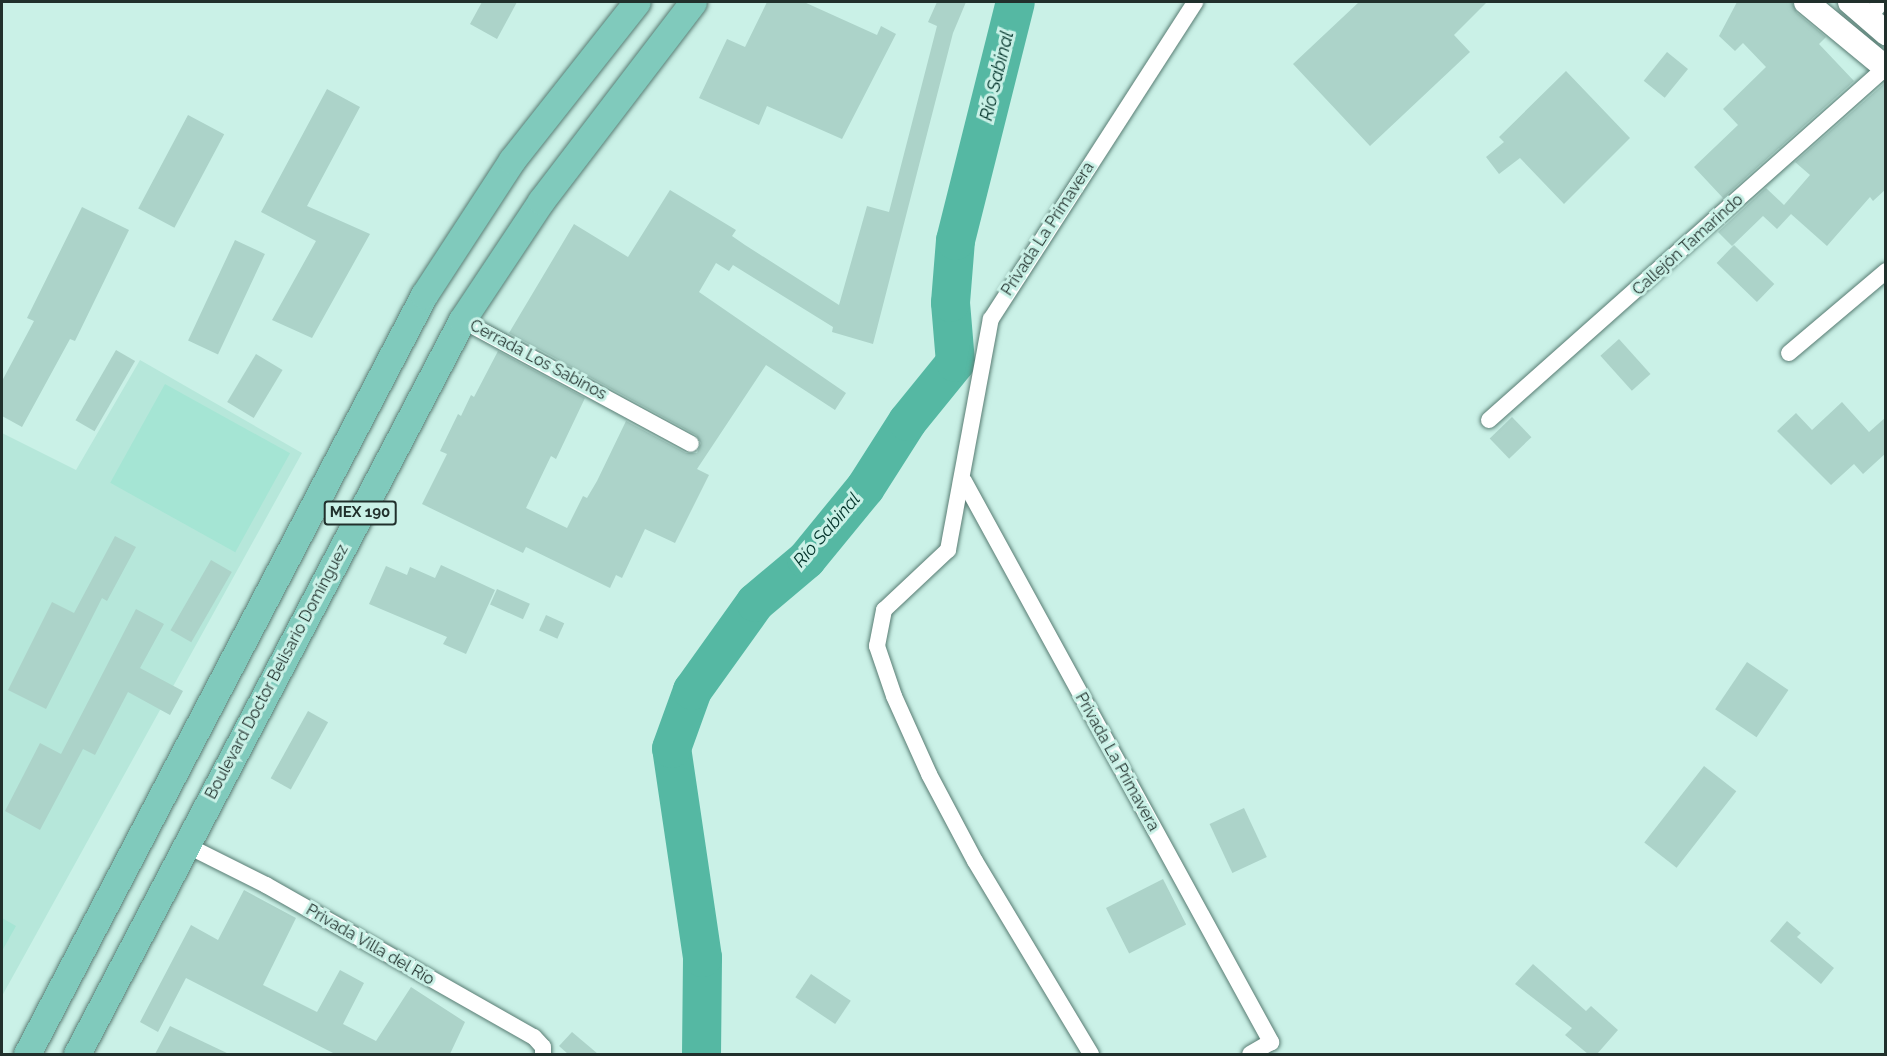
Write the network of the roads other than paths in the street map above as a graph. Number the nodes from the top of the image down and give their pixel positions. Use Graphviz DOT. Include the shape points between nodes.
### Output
graph roads {
  1 [pos="637,2"];
  2 [pos="693,2"];
  3 [pos="1195,2"];
  4 [pos="1806,2"];
  5 [pos="1850,2"];
  6 [pos="1878,17"];
  7 [pos="1885,68"];
  8 [pos="1886,271"];
  9 [pos="462,320"];
  10 [pos="1789,353"];
  11 [pos="1489,420"];
  12 [pos="691,444"];
  13 [pos="964,481"];
  14 [pos="186,845"];
  15 [pos="27,1054"];
  16 [pos="77,1054"];
  17 [pos="543,1054"];
  18 [pos="1091,1054"];
  19 [pos="1250,1054"];
  1 -- 15 [label="main road, MEX 190" via="512,160 424,295"];
  2 -- 9 [label="main road, Boulevard Doctor Belisario Domínguez / MEX 190" via="541,201"];
  3 -- 13 [label="street, Privada La Primavera" via="991,319"];
  4 -- 7 [label="main road"];
  5 -- 6 [label="main road"];
  7 -- 11 [label="street, Callejón Tamarindo"];
  8 -- 10 [label="street"];
  9 -- 12 [label="street, Cerrada Los Sabinos"];
  9 -- 14 [label="main road, Boulevard Doctor Belisario Domínguez / MEX 190"];
  13 -- 18 [label="street, Privada La Primavera" via="948,550 884,610 877,646 894,696 929,774 975,861"];
  13 -- 19 [label="street, Privada La Primavera" via="1271,1042"];
  14 -- 16 [label="main road, Boulevard Doctor Belisario Domínguez / MEX 190"];
  14 -- 17 [label="street, Privada Villa del Río" via="266,885 534,1037 543,1047"];
}
